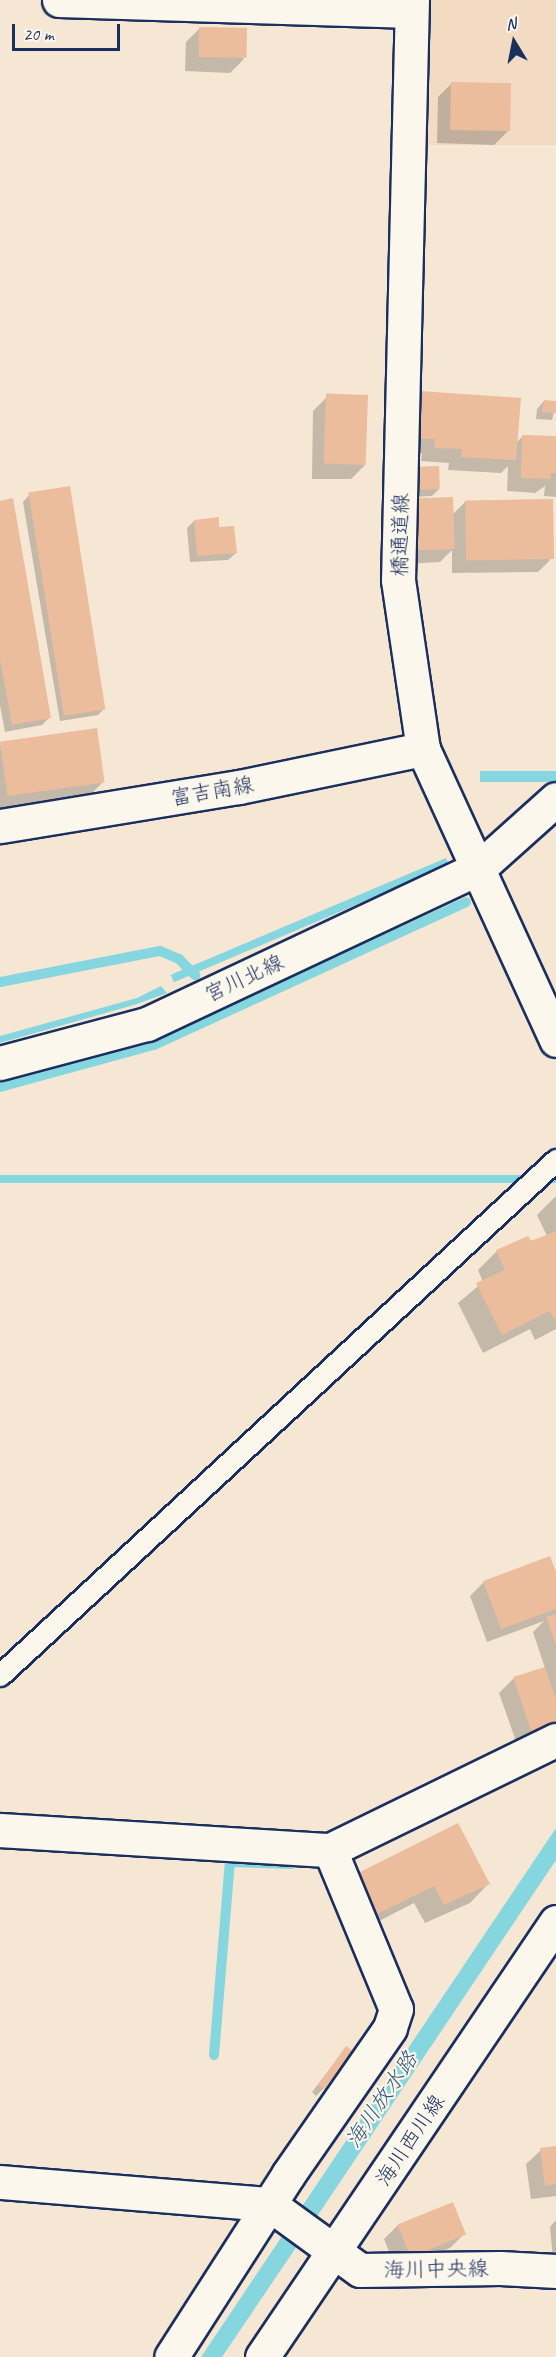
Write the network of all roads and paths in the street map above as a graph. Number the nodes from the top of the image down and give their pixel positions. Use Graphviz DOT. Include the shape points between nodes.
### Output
graph roads {
  1 [pos="60,0"];
  2 [pos="411,5"];
  3 [pos="423,749"];
  4 [pos="556,799"];
  5 [pos="0,825"];
  6 [pos="479,868"];
  7 [pos="556,1040"];
  8 [pos="0,1063"];
  9 [pos="556,1160"];
  10 [pos="0,1675"];
  11 [pos="556,1740"];
  12 [pos="0,1830"];
  13 [pos="330,1850"];
  14 [pos="556,1922"];
  15 [pos="0,2182"];
  16 [pos="275,2207"];
  17 [pos="330,2247"];
  18 [pos="556,2271"];
  19 [pos="171,2357"];
  20 [pos="262,2357"];
  1 -- 2 [label="street"];
  2 -- 3 [label="street, 橋通道線" via="398,580"];
  3 -- 5 [label="street, 富吉南線" via="239,787"];
  3 -- 6 [label="street, 橋通道線"];
  4 -- 6 [label="street, 宮川北線"];
  6 -- 7 [label="street, 橋通道線"];
  6 -- 8 [label="street, 宮川北線" via="147,1024"];
  9 -- 10 [label="lane"];
  11 -- 13 [label="street"];
  12 -- 13 [label="street"];
  13 -- 16 [label="street" via="396,2008 390,2028"];
  14 -- 17 [label="street, 海川西川線"];
  15 -- 16 [label="street"];
  16 -- 17 [label="street, 海川中央線"];
  16 -- 19 [label="street"];
  17 -- 18 [label="street, 海川中央線" via="360,2270"];
  17 -- 20 [label="street, 海川西川線"];
}
